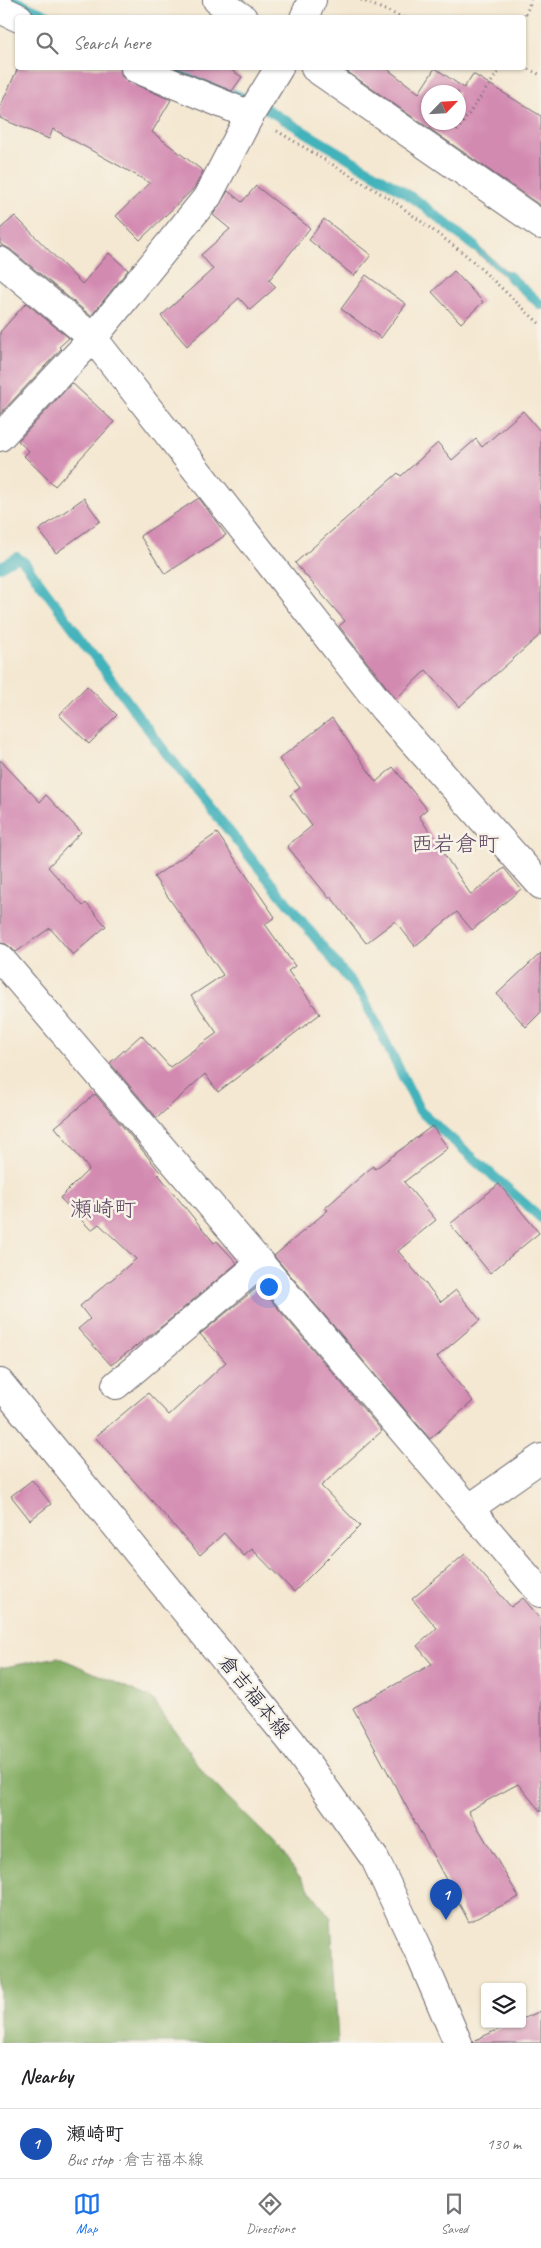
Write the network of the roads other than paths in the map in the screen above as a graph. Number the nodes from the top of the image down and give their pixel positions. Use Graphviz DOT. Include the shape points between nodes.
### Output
graph roads {
  1 [pos="217,0"];
  2 [pos="312,0"];
  3 [pos="0,9"];
  4 [pos="239,15"];
  5 [pos="305,15"];
  6 [pos="15,16"];
  7 [pos="140,70"];
  8 [pos="278,70"];
  9 [pos="318,70"];
  10 [pos="260,121"];
  11 [pos="541,225"];
  12 [pos="0,261"];
  13 [pos="93,338"];
  14 [pos="0,437"];
  15 [pos="541,885"];
  16 [pos="0,958"];
  17 [pos="262,1263"];
  18 [pos="116,1385"];
  19 [pos="4,1395"];
  20 [pos="541,1458"];
  21 [pos="470,1508"];
  22 [pos="541,1593"];
  23 [pos="458,2043"];
  1 -- 4 [label="street"];
  2 -- 5 [label="street"];
  3 -- 6 [label="street"];
  7 -- 10 [label="street"];
  8 -- 10 [label="street"];
  9 -- 11 [label="street"];
  10 -- 13 [label="street" via="208,196"];
  12 -- 13 [label="street"];
  13 -- 14 [label="street"];
  13 -- 15 [label="street" via="384,709"];
  16 -- 17 [label="street"];
  17 -- 18 [label="street"];
  17 -- 21 [label="street"];
  19 -- 23 [label="street, 倉吉福本線" via="291,1741 375,1859"];
  20 -- 21 [label="street"];
  21 -- 22 [label="street"];
}
